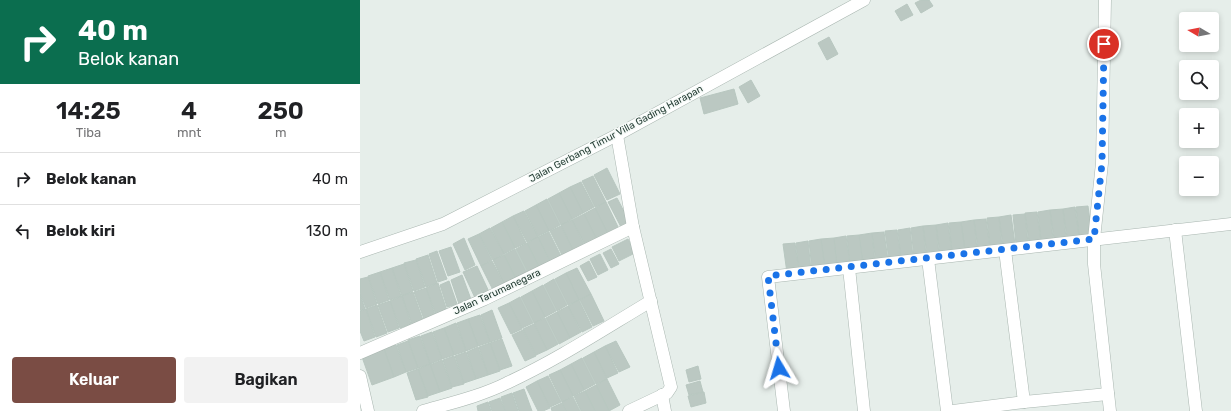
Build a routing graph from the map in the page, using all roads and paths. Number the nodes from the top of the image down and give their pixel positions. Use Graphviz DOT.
graph roads {
  1 [pos="864,0"];
  2 [pos="1105,0"];
  3 [pos="617,135"];
  4 [pos="1231,224"];
  5 [pos="633,227"];
  6 [pos="1175,230"];
  7 [pos="1094,239"];
  8 [pos="1005,250"];
  9 [pos="360,252"];
  10 [pos="928,259"];
  11 [pos="849,268"];
  12 [pos="651,301"];
  13 [pos="360,353"];
  14 [pos="360,376"];
  15 [pos="1108,394"];
  16 [pos="662,395"];
  17 [pos="1024,402"];
  18 [pos="368,411"];
  19 [pos="423,411"];
  20 [pos="628,411"];
  21 [pos="665,411"];
  22 [pos="784,411"];
  23 [pos="864,411"];
  24 [pos="947,411"];
  25 [pos="953,411"];
  26 [pos="1110,411"];
  27 [pos="1196,411"];
  1 -- 3 [label="street, Jalan Gerbang Timur Villa Gading Harapan"];
  2 -- 7 [label="street"];
  3 -- 5 [label="street"];
  3 -- 9 [label="street, Jalan Gerbang Timur Villa Gading Harapan"];
  4 -- 6 [label="street"];
  5 -- 12 [label="street"];
  5 -- 13 [label="street, Jalan Tarumanegara"];
  6 -- 7 [label="street"];
  6 -- 27 [label="street"];
  7 -- 8 [label="street"];
  7 -- 15 [label="street"];
  8 -- 10 [label="street"];
  8 -- 17 [label="street"];
  10 -- 11 [label="street"];
  10 -- 24 [label="street"];
  11 -- 22 [label="street"];
  11 -- 23 [label="street"];
  12 -- 16 [label="street"];
  12 -- 19 [label="street"];
  14 -- 18 [label="street"];
  15 -- 17 [label="street"];
  15 -- 26 [label="street"];
  16 -- 20 [label="street"];
  16 -- 21 [label="street"];
  17 -- 25 [label="street"];
}
